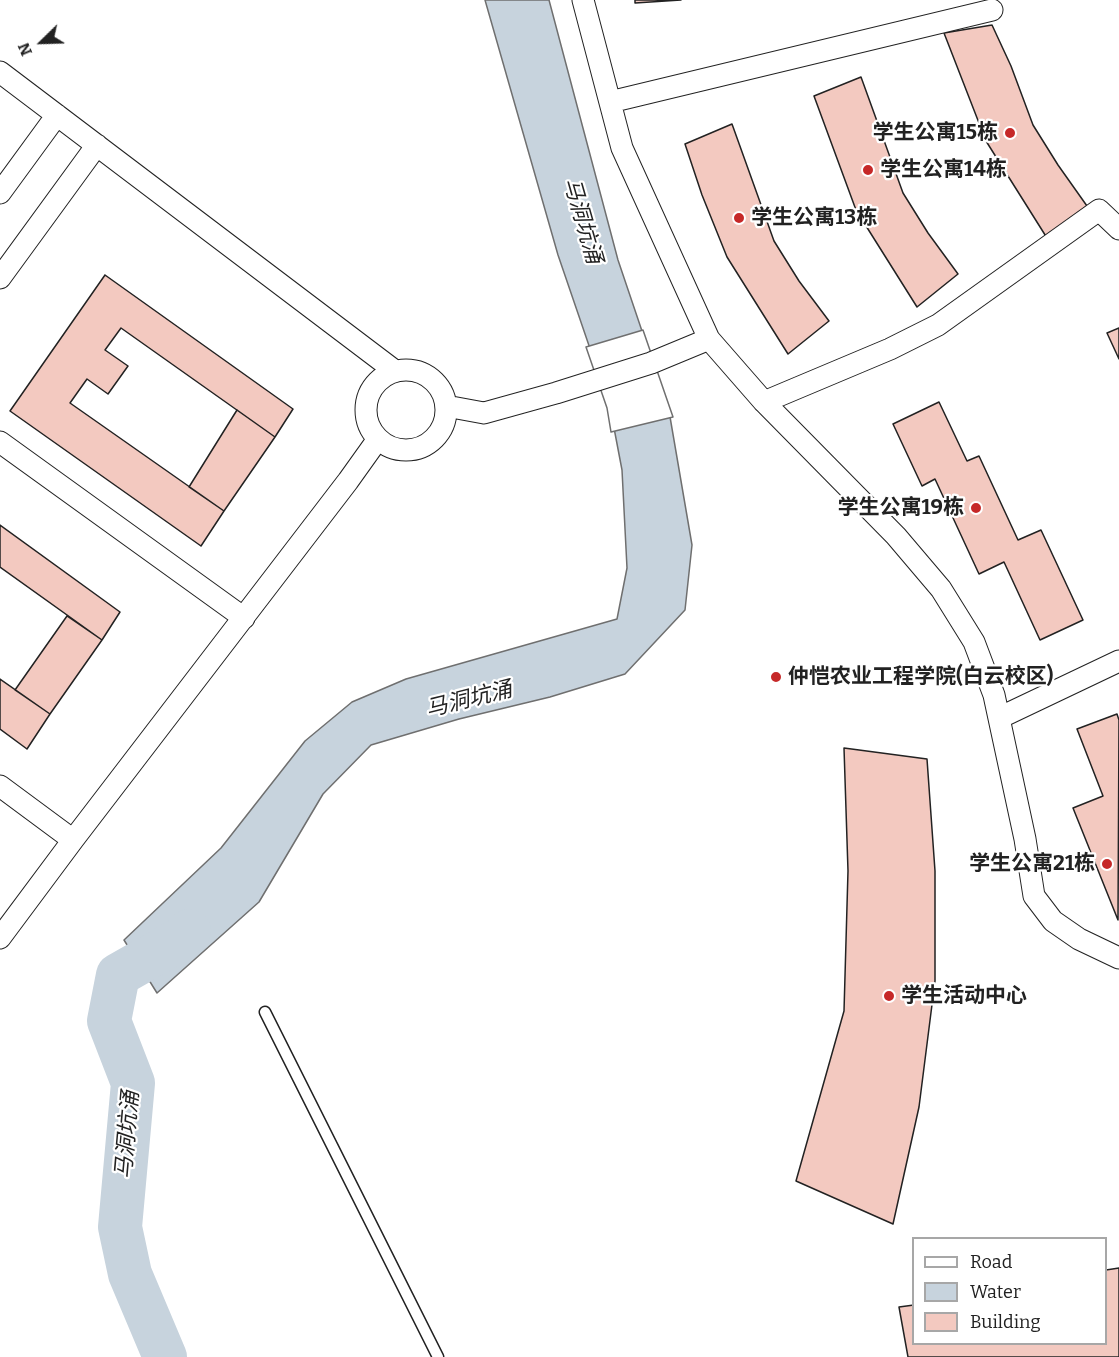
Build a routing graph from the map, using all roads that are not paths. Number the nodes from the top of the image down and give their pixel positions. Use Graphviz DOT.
graph roads {
  1 [pos="583,0"];
  2 [pos="992,10"];
  3 [pos="0,72"];
  4 [pos="610,102"];
  5 [pos="57,115"];
  6 [pos="97,145"];
  7 [pos="0,193"];
  8 [pos="1119,229"];
  9 [pos="0,278"];
  10 [pos="709,339"];
  11 [pos="396,371"];
  12 [pos="764,402"];
  13 [pos="446,406"];
  14 [pos="378,439"];
  15 [pos="0,442"];
  16 [pos="244,618"];
  17 [pos="1119,661"];
  18 [pos="999,718"];
  19 [pos="0,786"];
  20 [pos="73,840"];
  21 [pos="0,938"];
  22 [pos="1119,958"];
  23 [pos="265,1012"];
  24 [pos="438,1357"];
  1 -- 4 [label="street"];
  2 -- 4 [label="street"];
  3 -- 5 [label="street"];
  4 -- 10 [label="street"];
  5 -- 6 [label="street"];
  5 -- 7 [label="street"];
  6 -- 9 [label="street"];
  6 -- 11 [label="street"];
  8 -- 12 [label="street"];
  10 -- 12 [label="street"];
  10 -- 13 [label="street"];
  11 -- 13 [label="street"];
  11 -- 14 [label="street"];
  12 -- 18 [label="street"];
  13 -- 14 [label="street"];
  14 -- 16 [label="street"];
  15 -- 16 [label="street"];
  16 -- 20 [label="street"];
  17 -- 18 [label="street"];
  18 -- 22 [label="street"];
  19 -- 20 [label="street"];
  20 -- 21 [label="street"];
  23 -- 24 [label="lane"];
}
